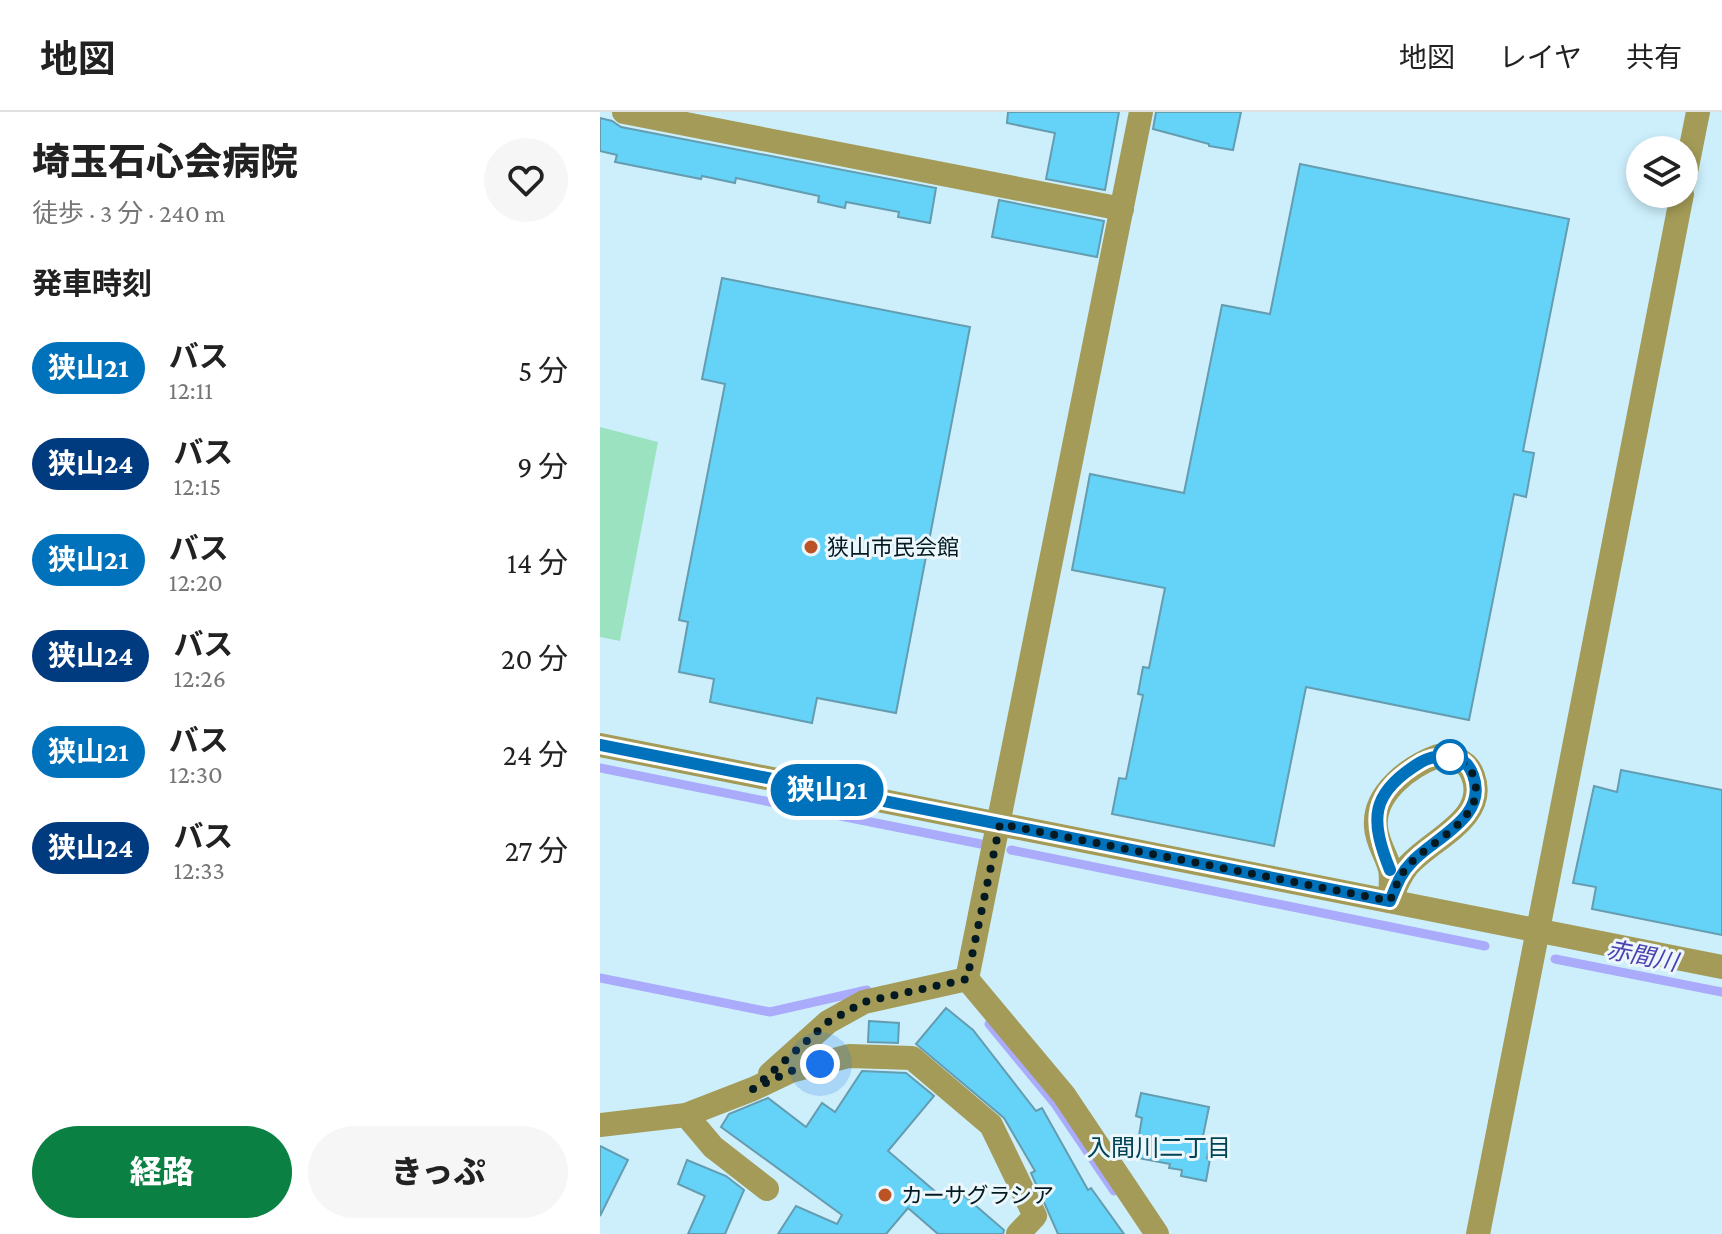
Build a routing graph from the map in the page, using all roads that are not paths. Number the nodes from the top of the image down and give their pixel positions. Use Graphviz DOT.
graph roads {
  1 [pos="624,112"];
  2 [pos="1141,112"];
  3 [pos="1698,112"];
  4 [pos="1693,136"];
  5 [pos="1679,208"];
  6 [pos="1122,209"];
  7 [pos="600,745"];
  8 [pos="1000,824"];
  9 [pos="1390,901"];
  10 [pos="1539,930"];
  11 [pos="1722,967"];
  12 [pos="967,979"];
  13 [pos="753,1089"];
  14 [pos="686,1115"];
  15 [pos="600,1125"];
  16 [pos="767,1189"];
  17 [pos="1018,1234"];
  18 [pos="1157,1234"];
  19 [pos="1478,1234"];
  1 -- 6 [label="street"];
  2 -- 6 [label="street"];
  3 -- 4 [label="street"];
  5 -- 10 [label="street"];
  6 -- 8 [label="street"];
  7 -- 8 [label="street"];
  8 -- 9 [label="street"];
  8 -- 12 [label="street"];
  9 -- 9 [label="street"];
  9 -- 10 [label="street"];
  10 -- 11 [label="street"];
  10 -- 19 [label="street"];
  12 -- 13 [label="street"];
  12 -- 18 [label="street"];
  13 -- 14 [label="street"];
  13 -- 17 [label="street"];
  14 -- 15 [label="street"];
  14 -- 16 [label="street"];
}
